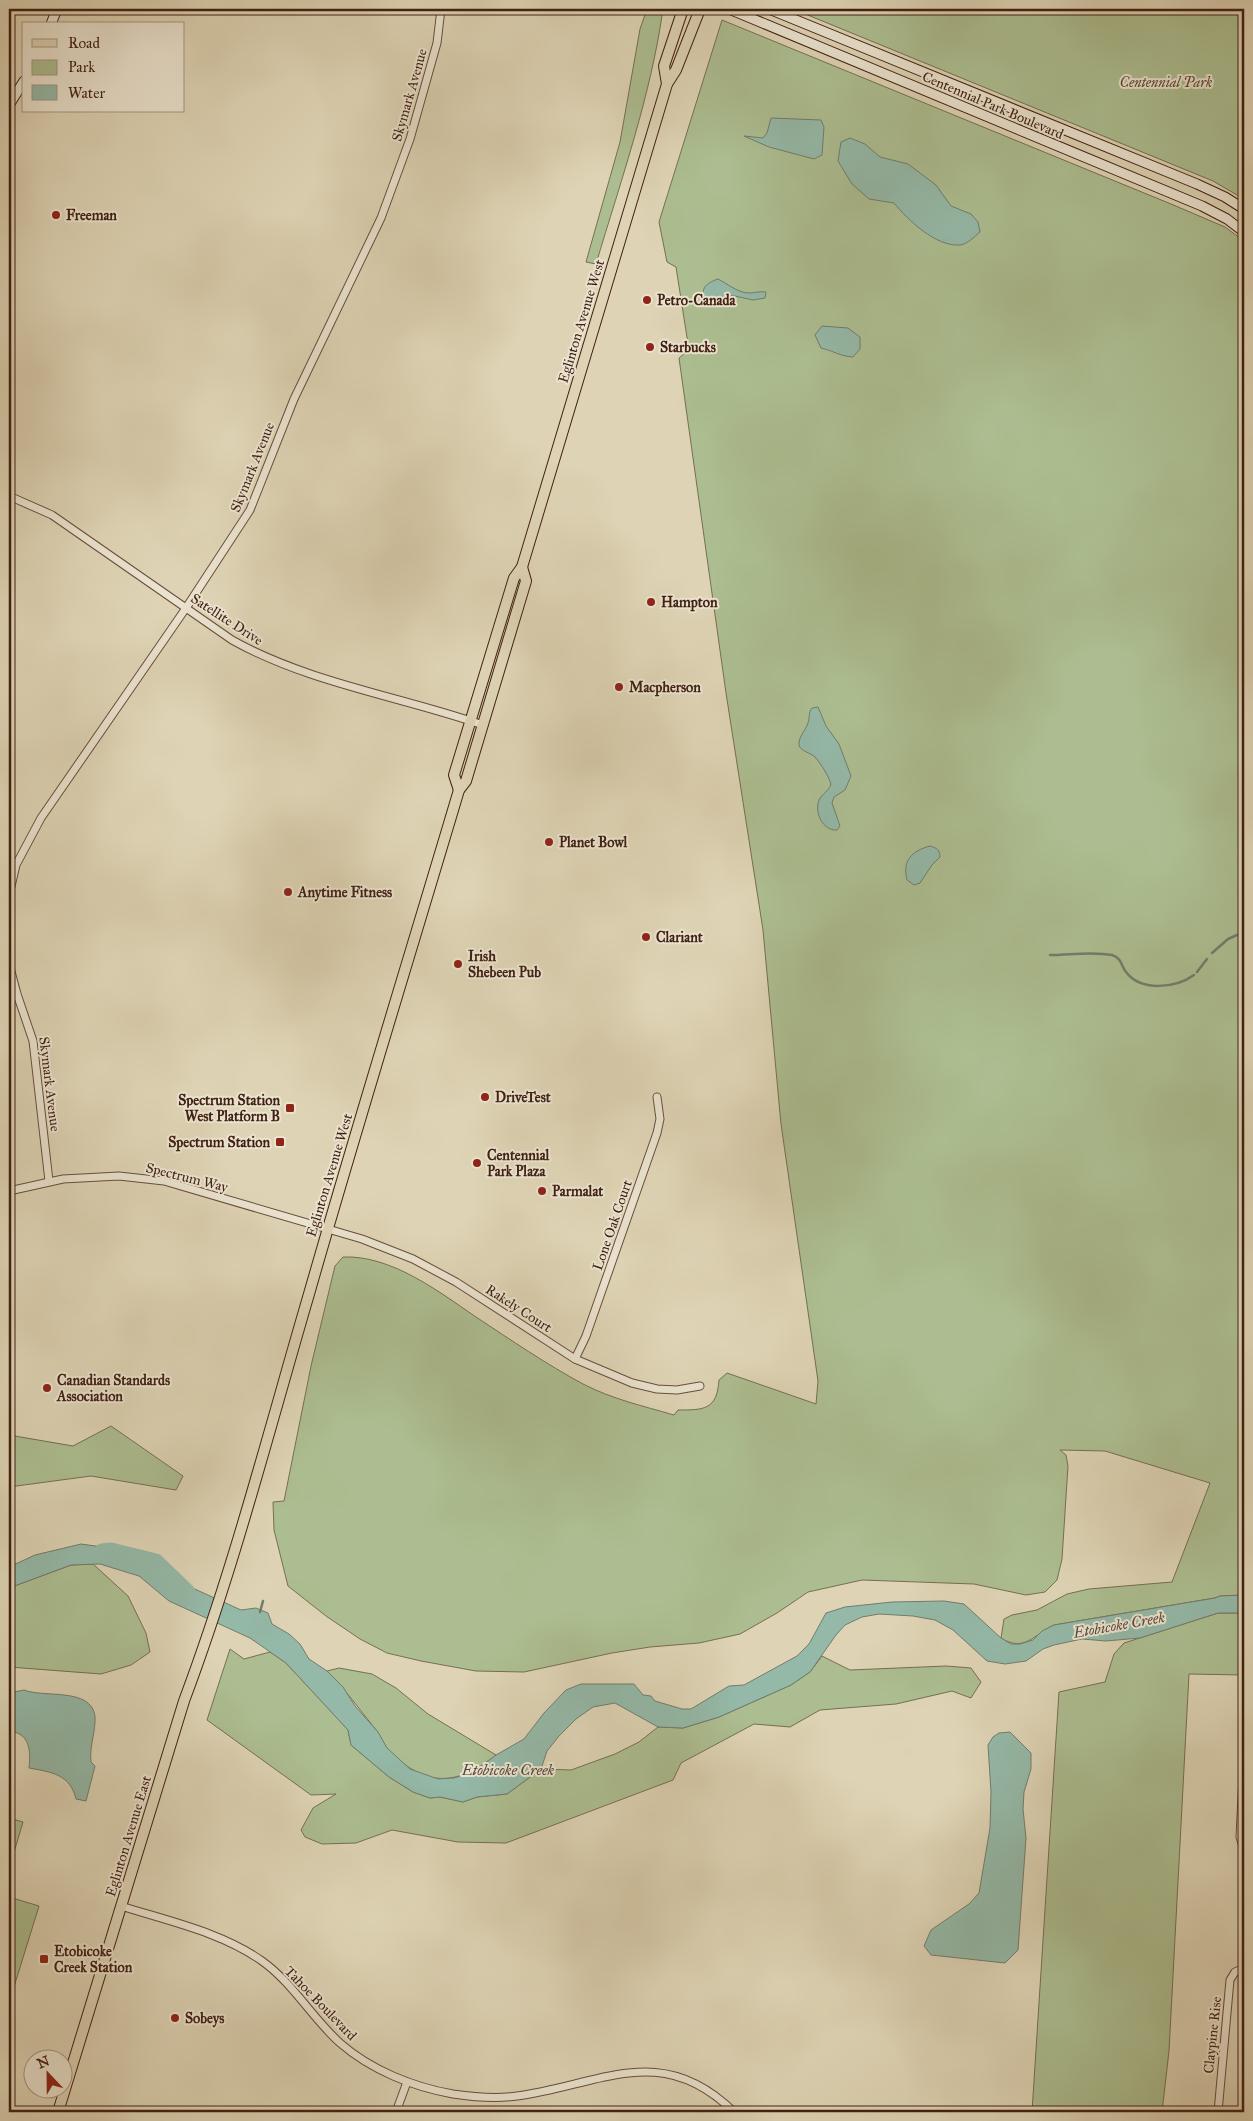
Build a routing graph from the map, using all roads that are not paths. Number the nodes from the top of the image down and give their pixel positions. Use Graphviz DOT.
graph roads {
  1 [pos="57,9"];
  2 [pos="441,9"];
  3 [pos="683,9"];
  4 [pos="700,9"];
  5 [pos="729,9"];
  6 [pos="769,9"];
  7 [pos="52,22"];
  8 [pos="22,84"];
  9 [pos="667,84"];
  10 [pos="9,105"];
  11 [pos="1080,136"];
  12 [pos="1074,153"];
  13 [pos="1244,209"];
  14 [pos="1244,232"];
  15 [pos="9,496"];
  16 [pos="522,566"];
  17 [pos="186,608"];
  18 [pos="471,721"];
  19 [pos="482,724"];
  20 [pos="459,790"];
  21 [pos="9,895"];
  22 [pos="9,964"];
  23 [pos="657,1097"];
  24 [pos="49,1181"];
  25 [pos="9,1191"];
  26 [pos="327,1230"];
  27 [pos="575,1359"];
  28 [pos="700,1386"];
  29 [pos="230,1569"];
  30 [pos="1244,1756"];
  31 [pos="1244,1850"];
  32 [pos="121,1906"];
  33 [pos="1244,1968"];
  34 [pos="407,2082"];
  35 [pos="58,2112"];
  36 [pos="396,2112"];
  37 [pos="734,2112"];
  38 [pos="1218,2112"];
  1 -- 7 [label="street"];
  2 -- 17 [label="street, Skymark Avenue"];
  3 -- 9 [label="main road, Eglinton Avenue West"];
  4 -- 9 [label="main road, Eglinton Avenue West"];
  5 -- 12 [label="street, Centennial Park Boulevard"];
  6 -- 11 [label="street, Centennial Park Boulevard"];
  8 -- 10 [label="street"];
  9 -- 16 [label="main road, Eglinton Avenue West"];
  11 -- 12 [label="street"];
  11 -- 13 [label="street, Centennial Park Boulevard"];
  12 -- 14 [label="street, Centennial Park Boulevard"];
  15 -- 17 [label="street, Satellite Drive"];
  16 -- 18 [label="main road, Eglinton Avenue West"];
  16 -- 19 [label="main road, Eglinton Avenue West"];
  17 -- 18 [label="street, Satellite Drive"];
  17 -- 21 [label="street, Skymark Avenue"];
  18 -- 19 [label="street, Satellite Drive"];
  18 -- 20 [label="main road, Eglinton Avenue West"];
  19 -- 20 [label="main road, Eglinton Avenue West"];
  20 -- 26 [label="main road, Eglinton Avenue West"];
  22 -- 24 [label="street, Skymark Avenue"];
  23 -- 27 [label="street, Lone Oak Court"];
  24 -- 25 [label="street, Spectrum Way"];
  24 -- 26 [label="street, Spectrum Way"];
  26 -- 27 [label="street, Rakely Court"];
  26 -- 29 [label="main road, Eglinton Avenue West"];
  27 -- 28 [label="street, Rakely Court"];
  29 -- 32 [label="main road, Eglinton Avenue East"];
  30 -- 31 [label="street"];
  32 -- 34 [label="street, Tahoe Boulevard"];
  32 -- 35 [label="main road, Eglinton Avenue East"];
  33 -- 38 [label="street, Claypine Rise"];
  34 -- 36 [label="street"];
  34 -- 37 [label="street, Tahoe Boulevard"];
}
